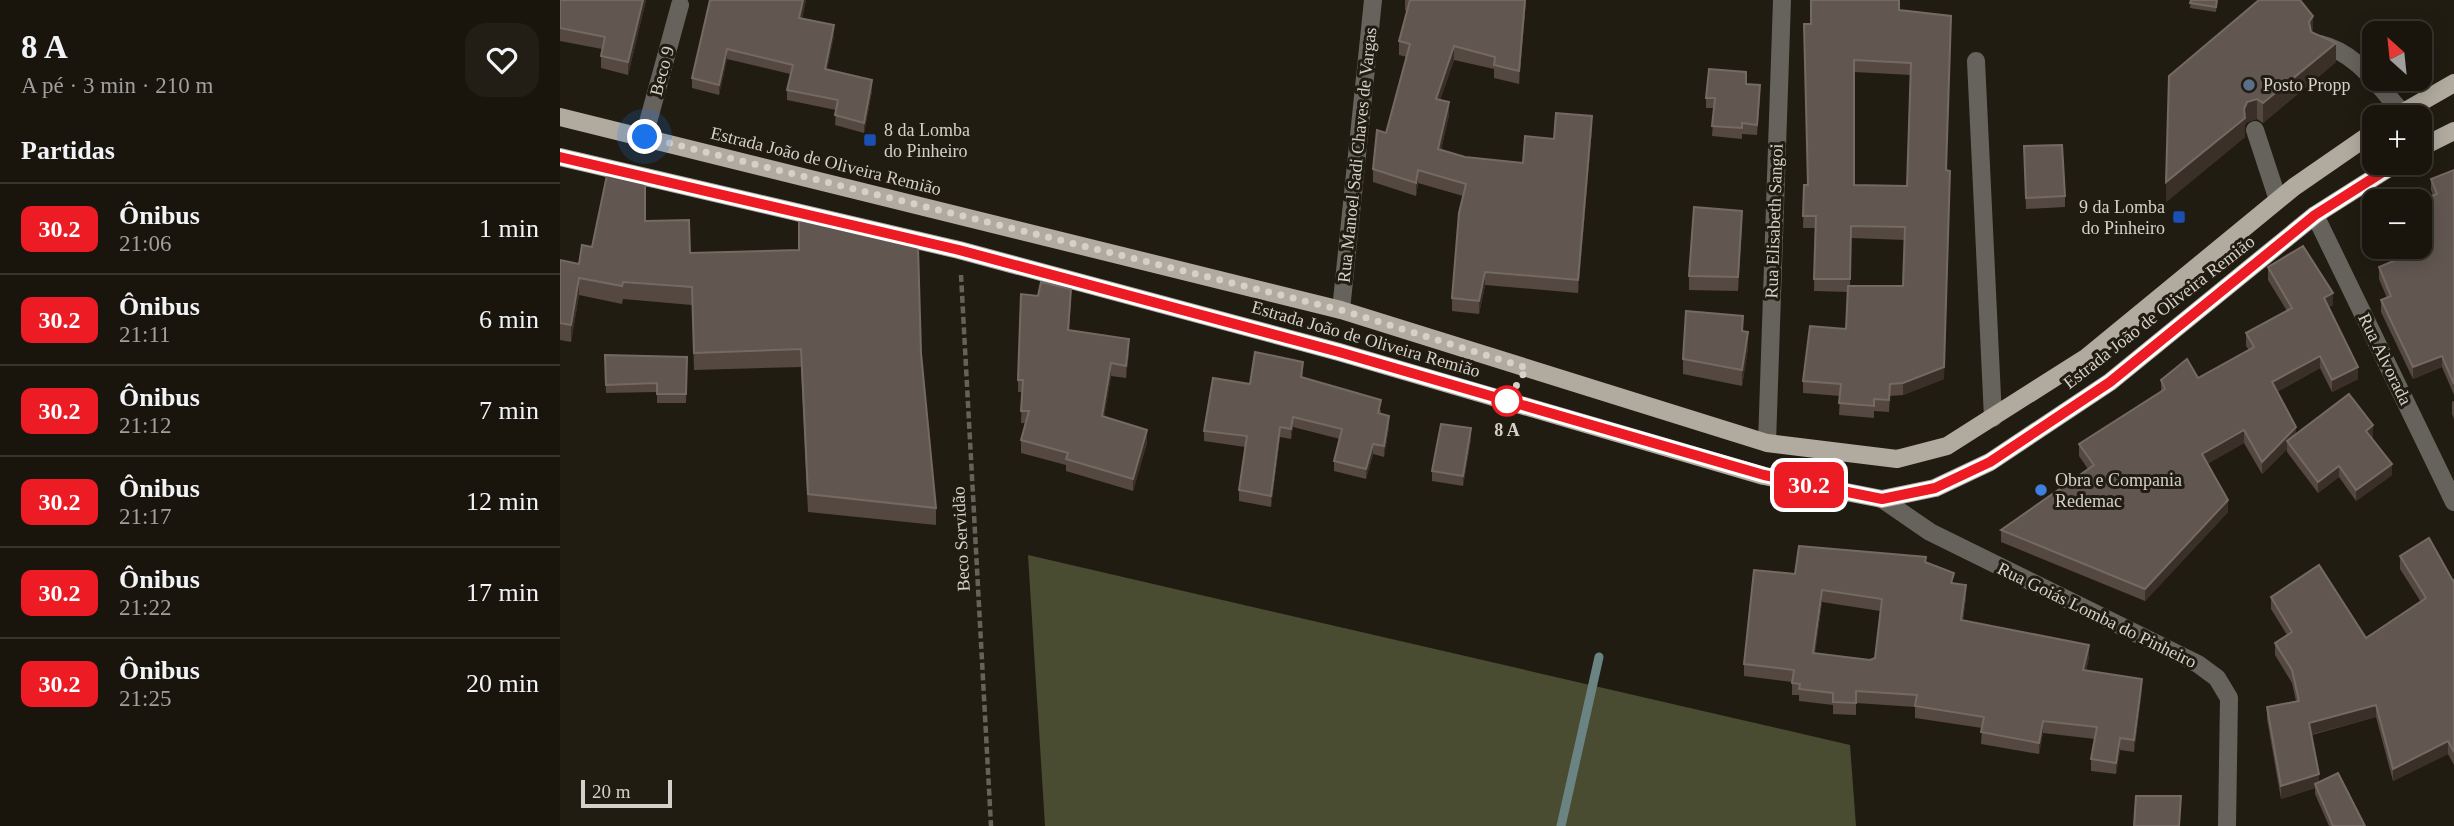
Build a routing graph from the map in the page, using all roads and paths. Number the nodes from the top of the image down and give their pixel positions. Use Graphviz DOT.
graph roads {
  1 [pos="1373,0"];
  2 [pos="1782,0"];
  3 [pos="680,5"];
  4 [pos="2320,44"];
  5 [pos="1976,61"];
  6 [pos="2454,83"];
  7 [pos="2391,105"];
  8 [pos="2416,105"];
  9 [pos="560,117"];
  10 [pos="2255,130"];
  11 [pos="2454,131"];
  12 [pos="645,137"];
  13 [pos="2362,140"];
  14 [pos="2432,142"];
  15 [pos="560,157"];
  16 [pos="2378,175"];
  17 [pos="2278,200"];
  18 [pos="2315,215"];
  19 [pos="959,250"];
  20 [pos="1341,310"];
  21 [pos="1993,418"];
  22 [pos="1767,443"];
  23 [pos="1882,499"];
  24 [pos="2454,502"];
  25 [pos="991,826"];
  26 [pos="2227,826"];
  1 -- 20 [label="street, Rua Manoel Sadi Chaves de Vargas"];
  2 -- 22 [label="street, Rua Elisabeth Sangoi"];
  3 -- 12 [label="street, Beco 9"];
  4 -- 7 [label="street"];
  5 -- 21 [label="street"];
  6 -- 8 [label="main road"];
  9 -- 12 [label="main road, Estrada João de Oliveira Remião"];
  10 -- 17 [label="street"];
  11 -- 14 [label="main road"];
  12 -- 20 [label="main road, Estrada João de Oliveira Remião"];
  13 -- 17 [label="main road, Estrada João de Oliveira Remião"];
  15 -- 19 [label="main road, Estrada João de Oliveira Remião"];
  16 -- 18 [label="main road, Estrada João de Oliveira Remião"];
  17 -- 21 [label="main road, Estrada João de Oliveira Remião"];
  18 -- 23 [label="main road, Estrada João de Oliveira Remião"];
  18 -- 24 [label="street, Rua Alvorada"];
  19 -- 23 [label="main road, Estrada João de Oliveira Remião"];
  19 -- 25 [label="path, Beco Servidão"];
  20 -- 22 [label="main road, Estrada João de Oliveira Remião"];
  21 -- 22 [label="main road, Estrada João de Oliveira Remião"];
  23 -- 26 [label="street, Rua Goiás Lomba do Pinheiro"];
}
